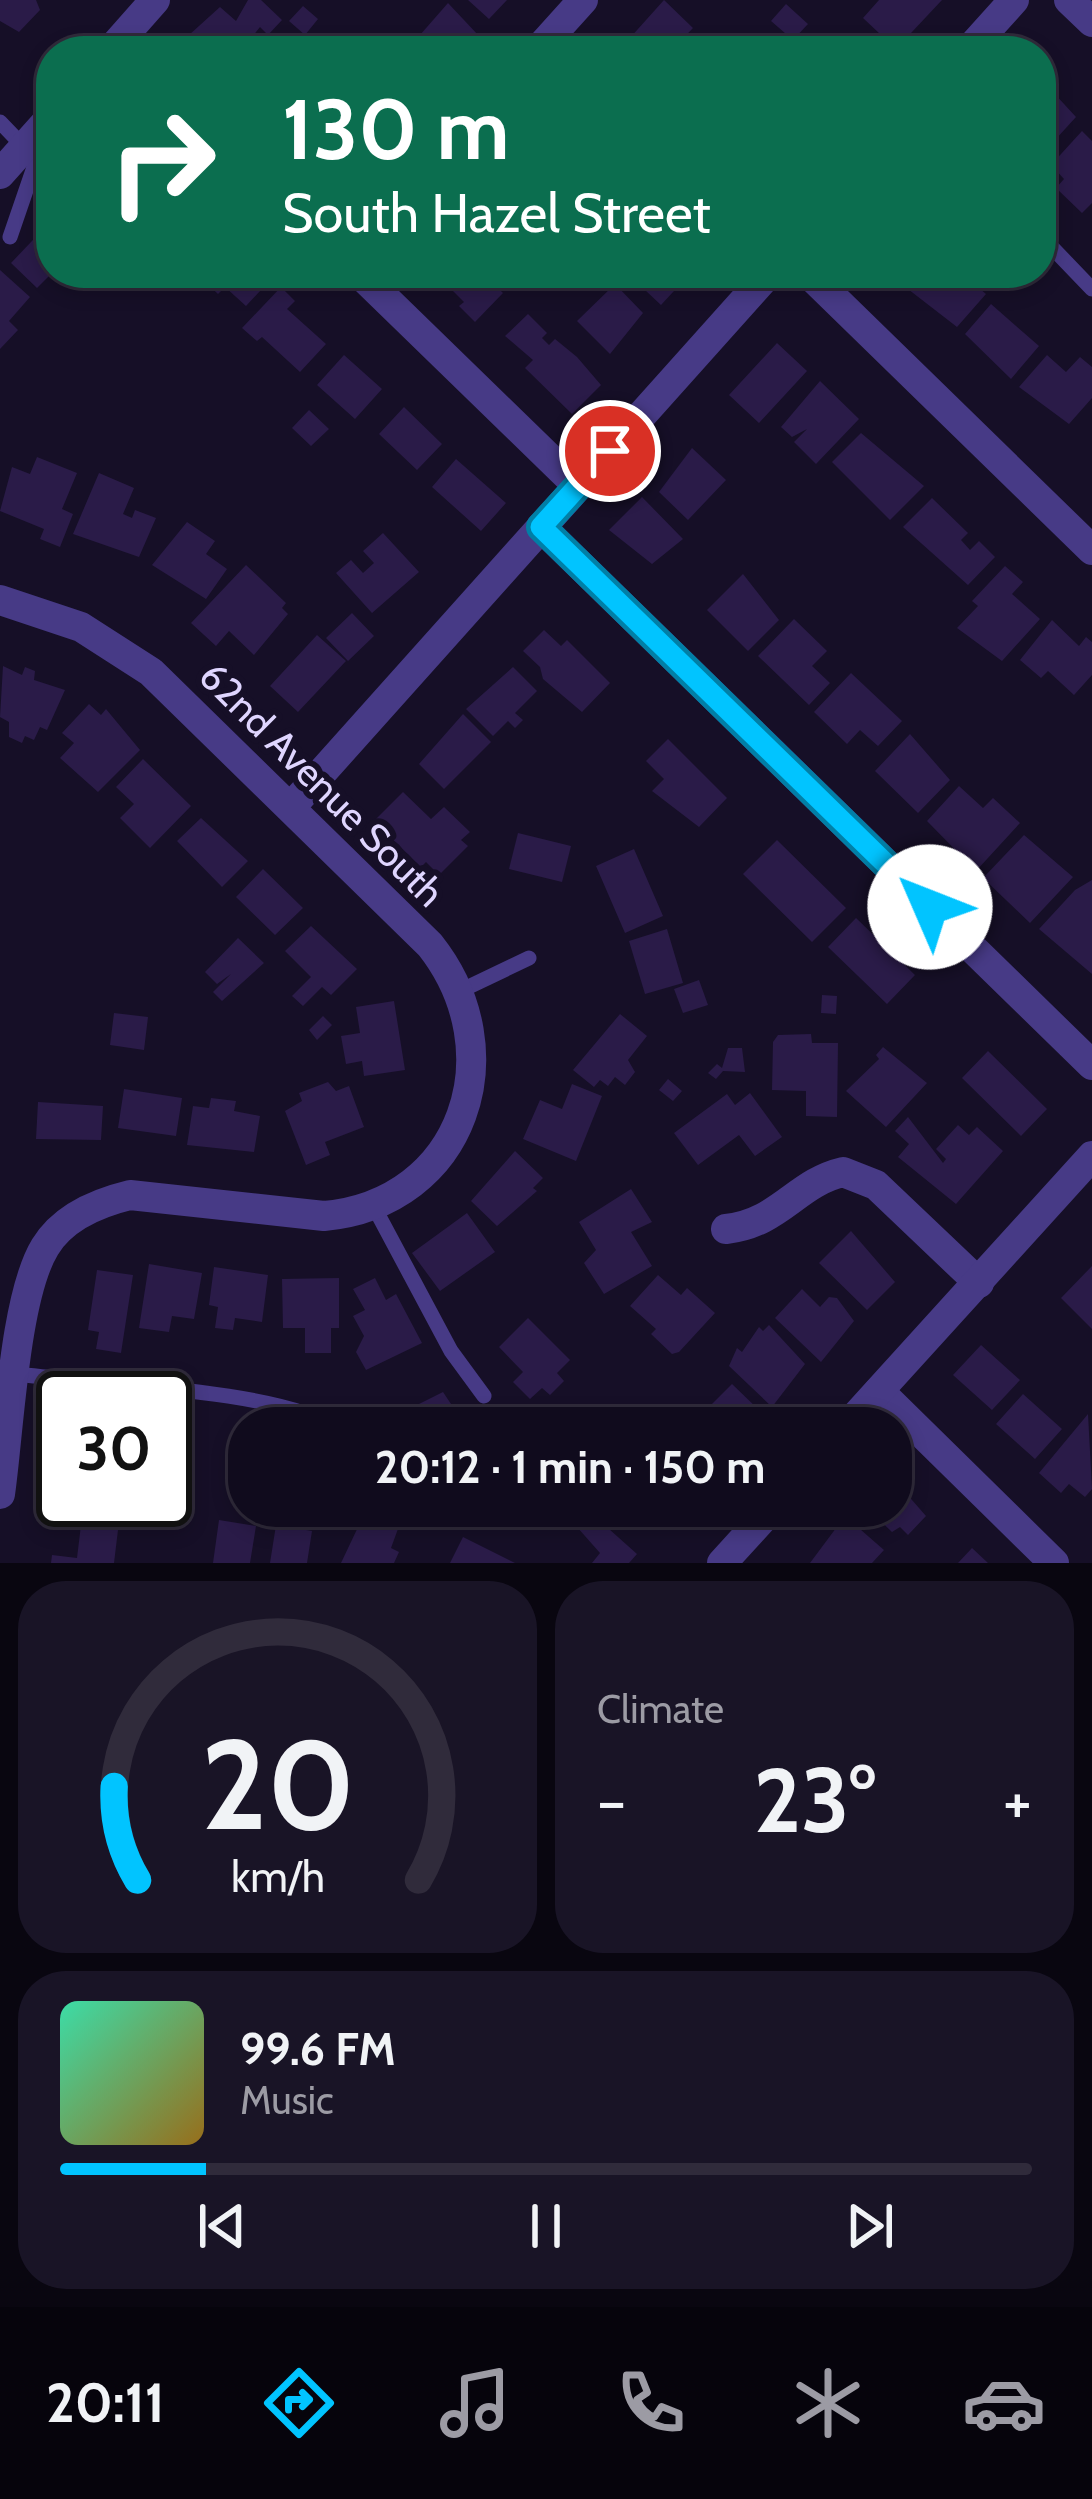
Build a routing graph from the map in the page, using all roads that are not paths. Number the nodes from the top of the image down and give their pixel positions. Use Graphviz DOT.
graph roads {
  1 [pos="155,0"];
  2 [pos="583,0"];
  3 [pos="1014,0"];
  4 [pos="1069,0"];
  5 [pos="1092,22"];
  6 [pos="128,36"];
  7 [pos="551,36"];
  8 [pos="982,36"];
  9 [pos="0,122"];
  10 [pos="36,134"];
  11 [pos="24,147"];
  12 [pos="36,161"];
  13 [pos="0,174"];
  14 [pos="10,238"];
  15 [pos="1056,252"];
  16 [pos="374,288"];
  17 [pos="756,288"];
  18 [pos="823,288"];
  19 [pos="1092,289"];
  20 [pos="578,486"];
  21 [pos="541,527"];
  22 [pos="1092,550"];
  23 [pos="0,600"];
  24 [pos="291,807"];
  25 [pos="529,958"];
  26 [pos="460,991"];
  27 [pos="1092,1065"];
  28 [pos="1092,1156"];
  29 [pos="373,1205"];
  30 [pos="725,1229"];
  31 [pos="979,1282"];
  32 [pos="14,1292"];
  33 [pos="17,1375"];
  34 [pos="879,1391"];
  35 [pos="484,1396"];
  36 [pos="263,1403"];
  37 [pos="263,1407"];
  38 [pos="282,1407"];
  39 [pos="864,1407"];
  40 [pos="0,1494"];
  41 [pos="755,1527"];
  42 [pos="722,1563"];
  43 [pos="1054,1563"];
  1 -- 6 [label="street"];
  2 -- 7 [label="street"];
  3 -- 8 [label="street"];
  4 -- 5 [label="street"];
  9 -- 11 [label="lane"];
  10 -- 11 [label="street"];
  11 -- 13 [label="street"];
  12 -- 14 [label="lane"];
  15 -- 19 [label="lane"];
  16 -- 20 [label="street"];
  17 -- 20 [label="street"];
  18 -- 22 [label="street"];
  20 -- 21 [label="street"];
  21 -- 24 [label="street"];
  21 -- 27 [label="street"];
  23 -- 24 [label="street, 62nd Avenue South"];
  24 -- 26 [label="street, 62nd Avenue South"];
  25 -- 26 [label="lane"];
  26 -- 29 [label="street, 62nd Avenue South"];
  28 -- 31 [label="street"];
  29 -- 32 [label="street"];
  29 -- 35 [label="lane"];
  30 -- 31 [label="street"];
  31 -- 34 [label="street"];
  32 -- 33 [label="street"];
  33 -- 36 [label="lane"];
  33 -- 40 [label="street"];
  34 -- 39 [label="street"];
  34 -- 43 [label="street"];
  36 -- 37 [label="lane"];
  36 -- 38 [label="lane"];
  41 -- 42 [label="street"];
}
